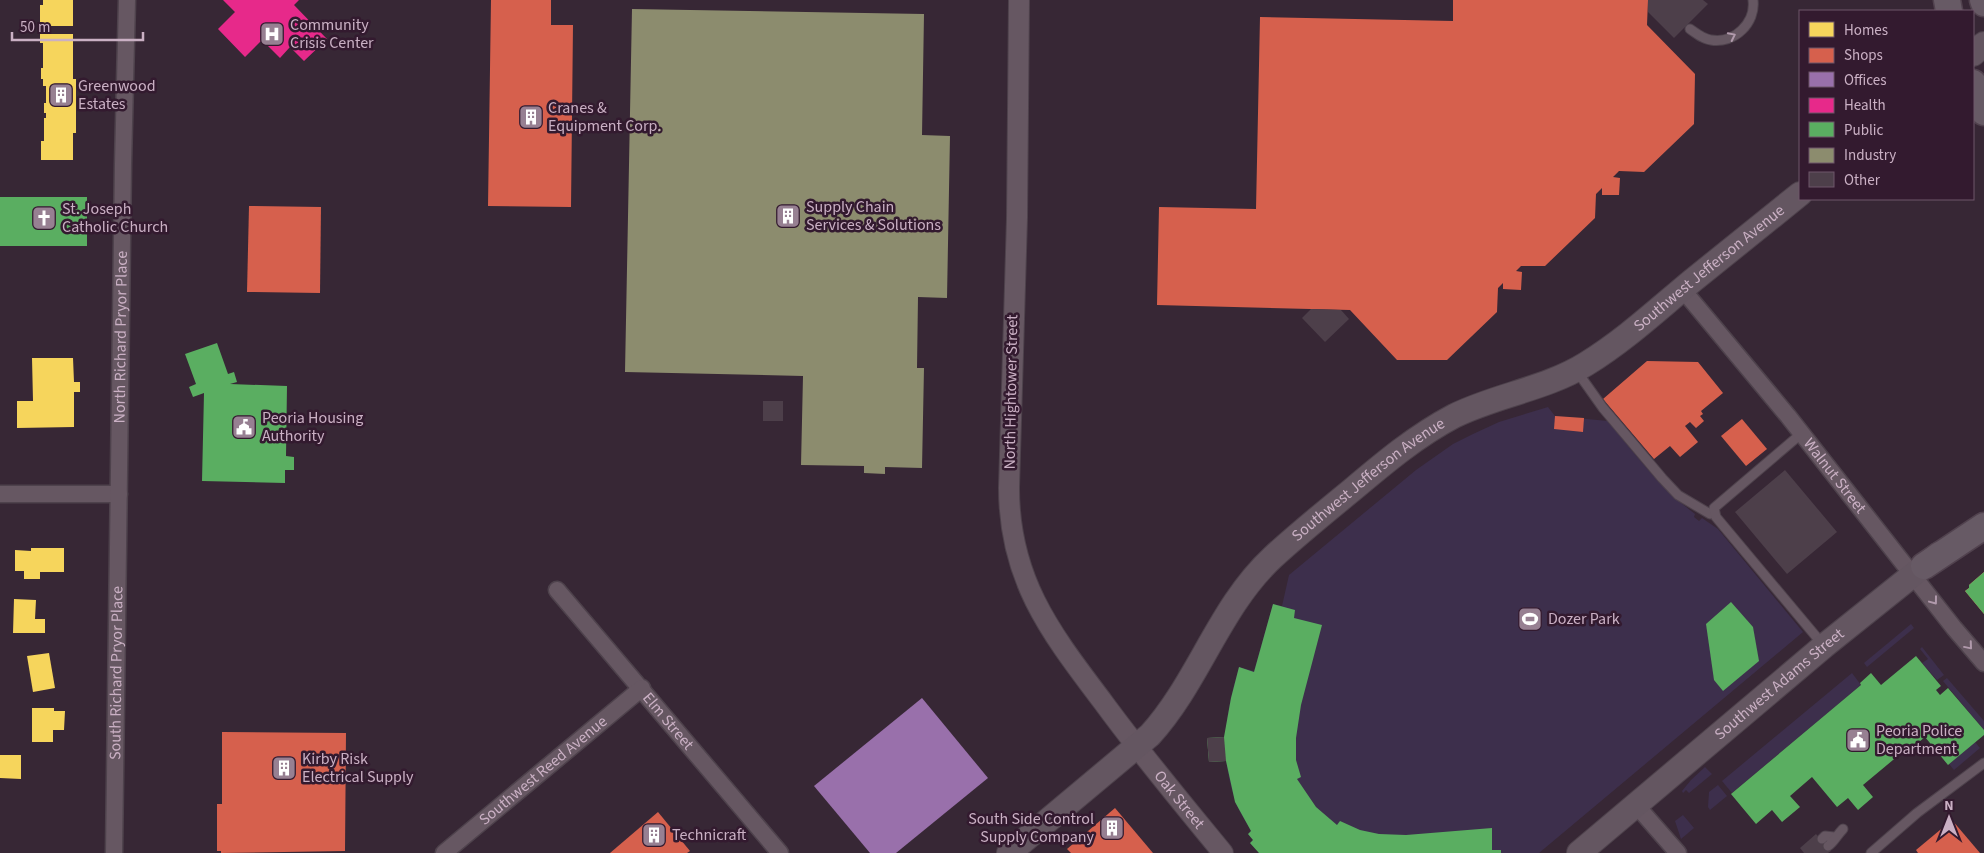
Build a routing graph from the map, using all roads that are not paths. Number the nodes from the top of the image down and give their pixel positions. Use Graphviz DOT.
graph roads {
  1 [pos="127,0"];
  2 [pos="1019,0"];
  3 [pos="1753,0"];
  4 [pos="1690,29"];
  5 [pos="1984,44"];
  6 [pos="1974,53"];
  7 [pos="1974,86"];
  8 [pos="1984,112"];
  9 [pos="1799,195"];
  10 [pos="1683,290"];
  11 [pos="1576,370"];
  12 [pos="1802,433"];
  13 [pos="0,494"];
  14 [pos="119,494"];
  15 [pos="1714,512"];
  16 [pos="1984,519"];
  17 [pos="1984,526"];
  18 [pos="1919,570"];
  19 [pos="557,590"];
  20 [pos="1824,646"];
  21 [pos="1984,663"];
  22 [pos="642,688"];
  23 [pos="1136,747"];
  24 [pos="1984,763"];
  25 [pos="1636,805"];
  26 [pos="1844,829"];
  27 [pos="1834,837"];
  28 [pos="1822,839"];
  29 [pos="1828,846"];
  30 [pos="114,853"];
  31 [pos="444,853"];
  32 [pos="780,853"];
  33 [pos="1009,853"];
  34 [pos="1224,853"];
  35 [pos="1578,853"];
  36 [pos="1678,853"];
  37 [pos="1871,853"];
  1 -- 14 [label="street, North Richard Pryor Place"];
  2 -- 23 [label="street, North Hightower Street"];
  4 -- 3 [label="lane, one-way"];
  5 -- 6 [label="main road"];
  7 -- 8 [label="main road"];
  9 -- 10 [label="main road, Southwest Jefferson Avenue"];
  10 -- 11 [label="main road, Southwest Jefferson Avenue"];
  10 -- 12 [label="street, Walnut Street"];
  11 -- 15 [label="lane"];
  11 -- 23 [label="main road, Southwest Jefferson Avenue"];
  12 -- 15 [label="lane"];
  12 -- 18 [label="street, Walnut Street"];
  13 -- 14 [label="street"];
  14 -- 30 [label="street, South Richard Pryor Place"];
  15 -- 20 [label="lane"];
  16 -- 18 [label="main road, Southwest Adams Street"];
  17 -- 18 [label="main road"];
  18 -- 20 [label="main road, Southwest Adams Street"];
  18 -- 21 [label="street, Walnut Street, one-way"];
  19 -- 22 [label="street, Elm Street"];
  20 -- 25 [label="main road, Southwest Adams Street"];
  22 -- 31 [label="street, Southwest Reed Avenue"];
  22 -- 32 [label="street, Elm Street"];
  23 -- 33 [label="main road, Southwest Jefferson Avenue"];
  23 -- 34 [label="street, Oak Street"];
  24 -- 37 [label="lane"];
  25 -- 35 [label="main road, Southwest Adams Street"];
  25 -- 36 [label="street"];
  26 -- 27 [label="lane"];
  27 -- 28 [label="lane"];
  27 -- 29 [label="lane"];
}
